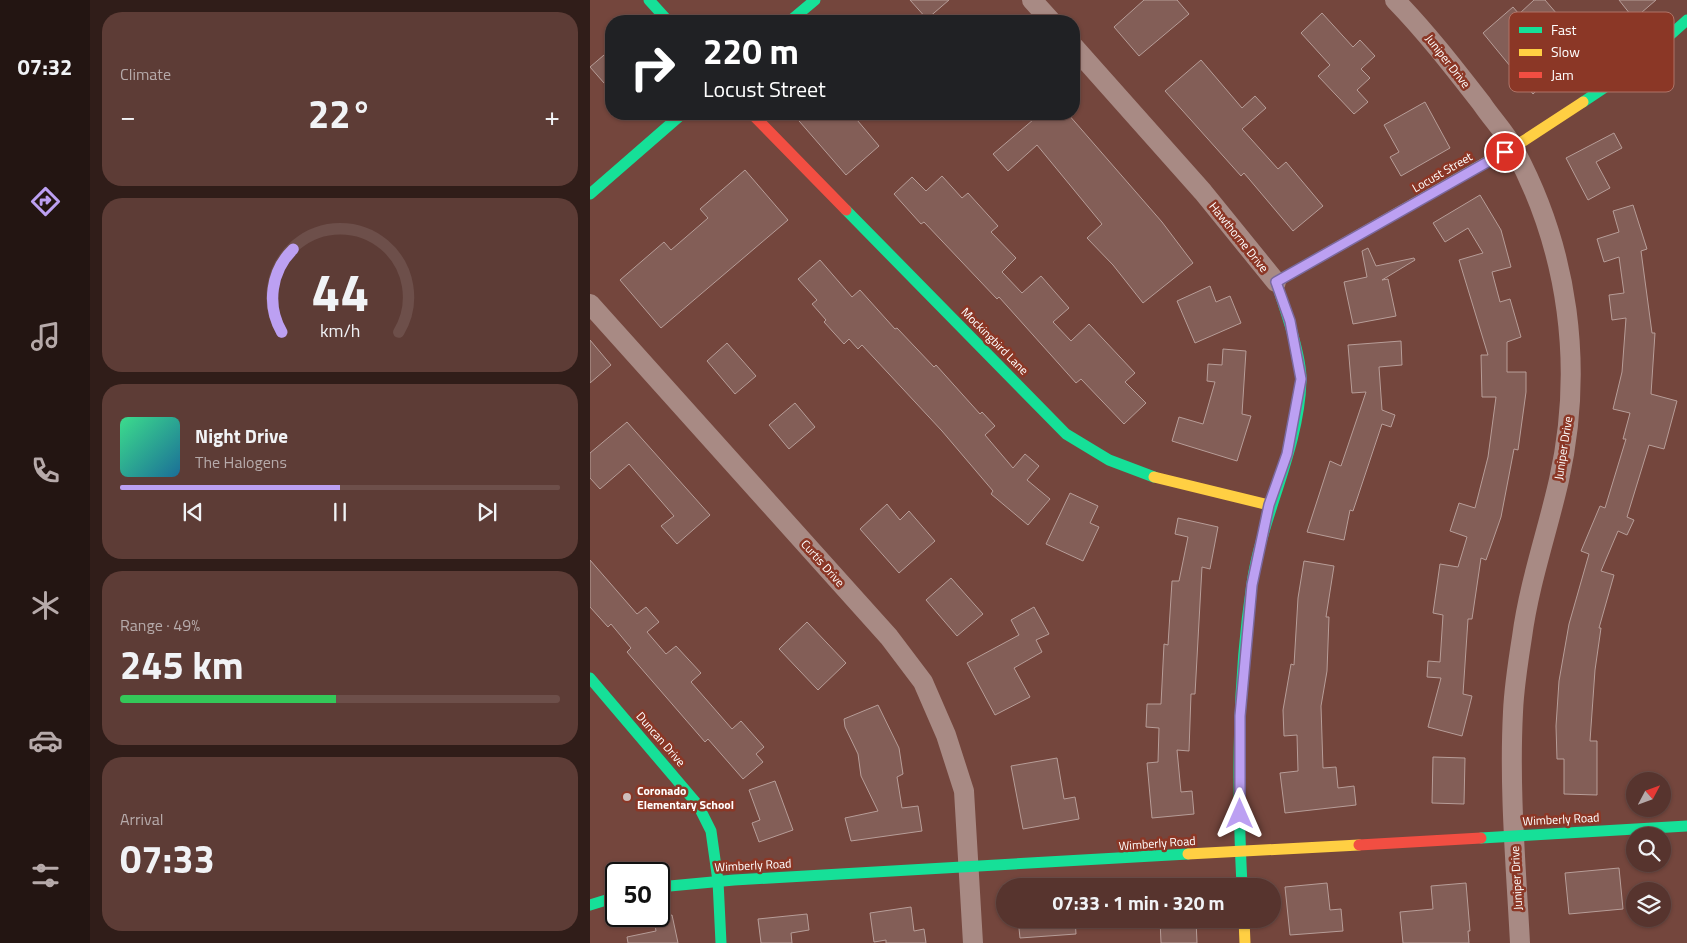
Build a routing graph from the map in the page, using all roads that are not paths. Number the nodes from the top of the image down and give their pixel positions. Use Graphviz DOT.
graph roads {
  1 [pos="649,0"];
  2 [pos="814,0"];
  3 [pos="1032,0"];
  4 [pos="1395,0"];
  5 [pos="663,15"];
  6 [pos="797,15"];
  7 [pos="1046,15"];
  8 [pos="1687,20"];
  9 [pos="1674,32"];
  10 [pos="1080,54"];
  11 [pos="1598,92"];
  12 [pos="675,120"];
  13 [pos="758,120"];
  14 [pos="1514,147"];
  15 [pos="590,194"];
  16 [pos="1276,282"];
  17 [pos="590,304"];
  18 [pos="1269,505"];
  19 [pos="590,678"];
  20 [pos="1687,826"];
  21 [pos="1514,836"];
  22 [pos="1240,851"];
  23 [pos="970,868"];
  24 [pos="1242,878"];
  25 [pos="718,881"];
  26 [pos="670,886"];
  27 [pos="605,900"];
  28 [pos="590,905"];
  29 [pos="1244,928"];
  30 [pos="721,943"];
  31 [pos="973,943"];
  32 [pos="1245,943"];
  33 [pos="1520,943"];
  1 -- 5 [label="main road"];
  2 -- 6 [label="main road"];
  3 -- 7 [label="street"];
  4 -- 14 [label="street, Juniper Drive"];
  8 -- 9 [label="main road, Locust Street"];
  10 -- 16 [label="street, Hawthorne Drive"];
  11 -- 14 [label="main road, Locust Street"];
  12 -- 15 [label="main road"];
  13 -- 18 [label="main road, Mockingbird Lane"];
  14 -- 16 [label="main road, Locust Street"];
  14 -- 21 [label="street, Juniper Drive"];
  16 -- 18 [label="main road, Hawthorne Drive"];
  17 -- 23 [label="street, Curtis Drive"];
  18 -- 22 [label="main road, Hawthorne Drive"];
  19 -- 25 [label="main road, Duncan Drive"];
  20 -- 21 [label="main road, Wimberly Road"];
  21 -- 22 [label="main road, Wimberly Road"];
  21 -- 33 [label="street, Juniper Drive"];
  22 -- 23 [label="main road, Wimberly Road"];
  22 -- 24 [label="main road, Hawthorne Drive"];
  23 -- 25 [label="main road, Wimberly Road"];
  23 -- 31 [label="street, Curtis Drive"];
  25 -- 26 [label="main road, Wimberly Road"];
  25 -- 30 [label="main road, Duncan Drive"];
  27 -- 28 [label="main road"];
  29 -- 32 [label="main road"];
}
